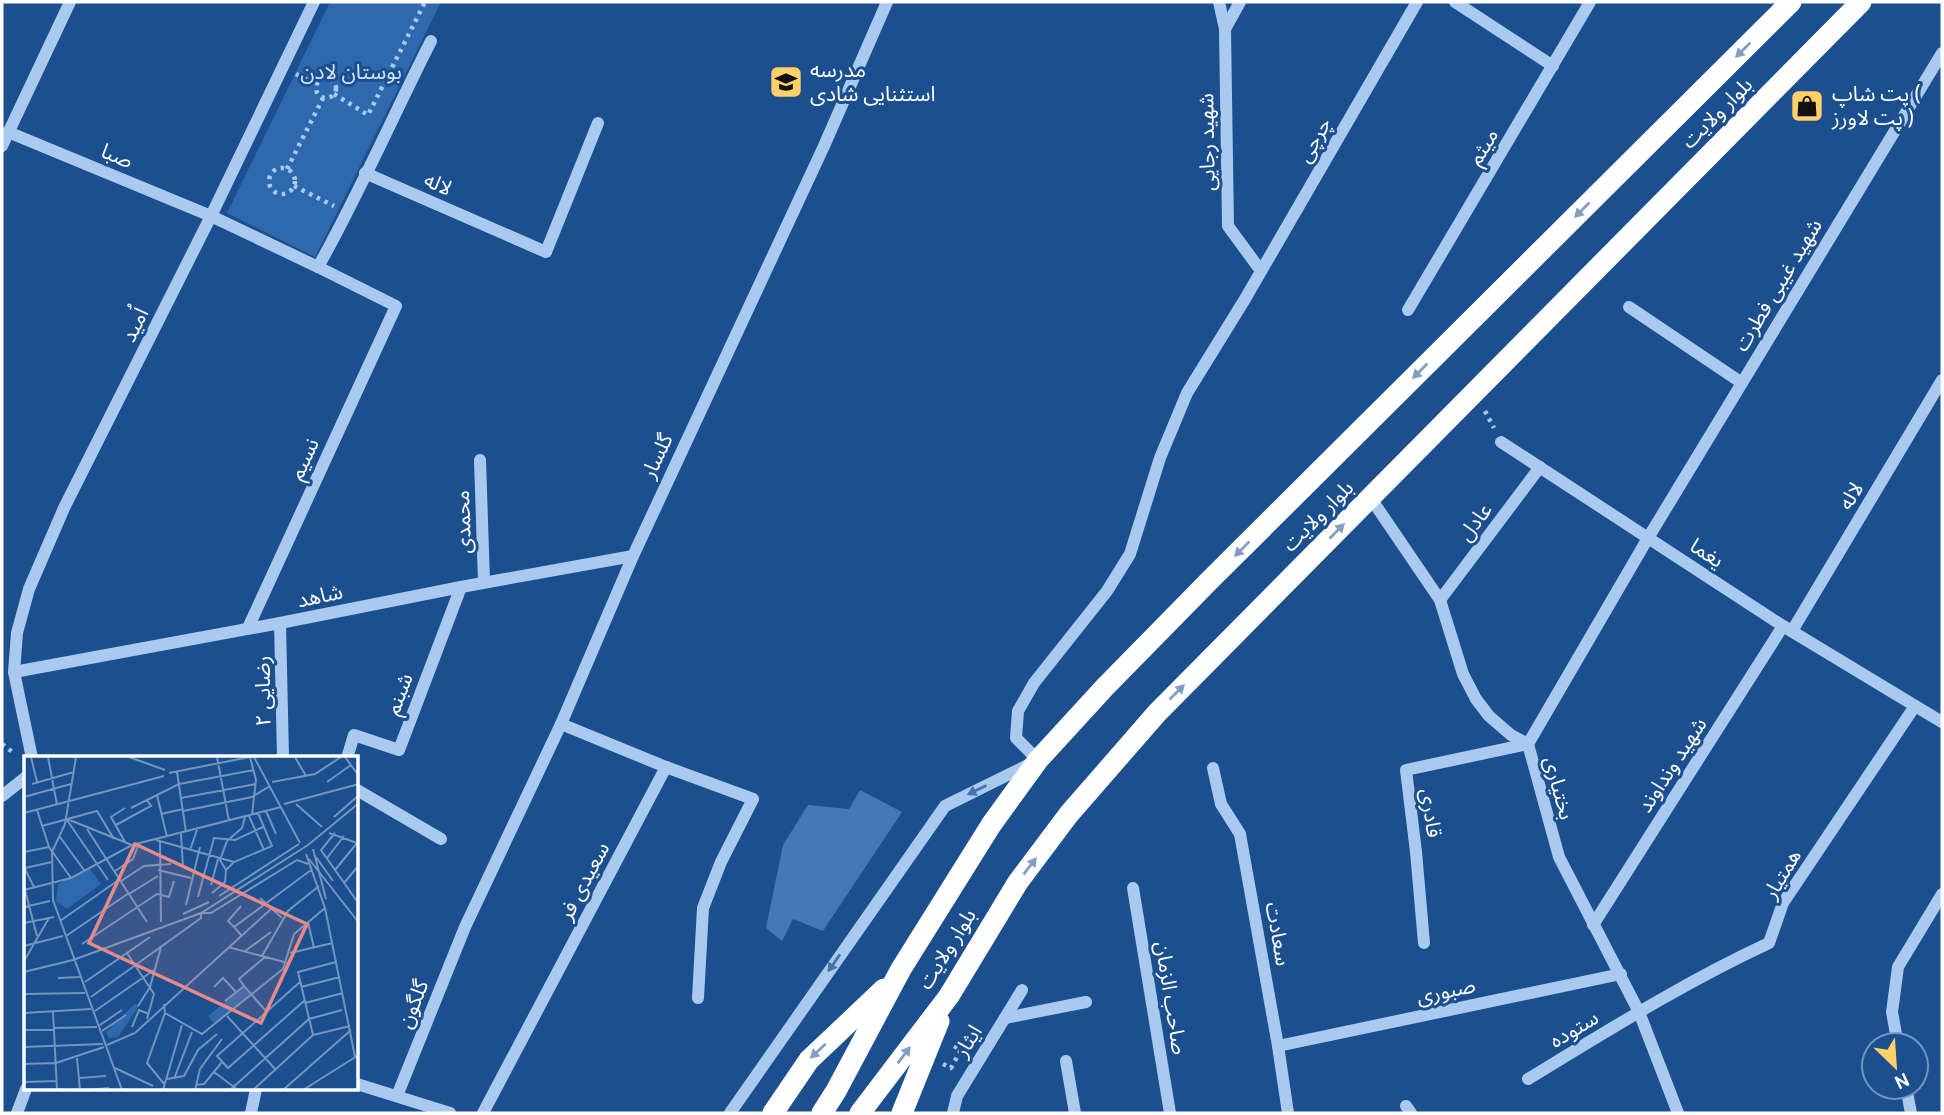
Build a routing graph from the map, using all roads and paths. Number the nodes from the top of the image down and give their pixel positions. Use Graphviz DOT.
graph roads {
  1 [pos="70,2"];
  2 [pos="314,2"];
  3 [pos="425,2"];
  4 [pos="887,2"];
  5 [pos="1219,2"];
  6 [pos="1240,2"];
  7 [pos="1417,2"];
  8 [pos="1455,2"];
  9 [pos="1590,2"];
  10 [pos="1791,2"];
  11 [pos="1861,2"];
  12 [pos="1224,29"];
  13 [pos="431,41"];
  14 [pos="1942,53"];
  15 [pos="1553,66"];
  16 [pos="334,93"];
  17 [pos="323,98"];
  18 [pos="598,123"];
  19 [pos="8,132"];
  20 [pos="2,146"];
  21 [pos="287,169"];
  22 [pos="365,173"];
  23 [pos="294,186"];
  24 [pos="348,213"];
  25 [pos="211,216"];
  26 [pos="318,267"];
  27 [pos="1261,271"];
  28 [pos="1629,307"];
  29 [pos="1408,310"];
  30 [pos="1942,380"];
  31 [pos="1741,383"];
  32 [pos="1475,392"];
  33 [pos="1502,442"];
  34 [pos="480,460"];
  35 [pos="1540,467"];
  36 [pos="1370,497"];
  37 [pos="1648,538"];
  38 [pos="633,556"];
  39 [pos="484,582"];
  40 [pos="461,587"];
  41 [pos="1440,600"];
  42 [pos="280,623"];
  43 [pos="248,628"];
  44 [pos="1788,629"];
  45 [pos="14,672"];
  46 [pos="1915,706"];
  47 [pos="1941,717"];
  48 [pos="561,724"];
  49 [pos="1528,744"];
  50 [pos="32,756"];
  51 [pos="283,756"];
  52 [pos="348,756"];
  53 [pos="1038,760"];
  54 [pos="666,767"];
  55 [pos="1213,768"];
  56 [pos="24,779"];
  57 [pos="359,791"];
  58 [pos="2,796"];
  59 [pos="441,839"];
  60 [pos="1133,888"];
  61 [pos="1942,894"];
  62 [pos="1593,925"];
  63 [pos="465,927"];
  64 [pos="1424,943"];
  65 [pos="901,969"];
  66 [pos="1622,974"];
  67 [pos="1022,990"];
  68 [pos="948,996"];
  69 [pos="698,998"];
  70 [pos="1086,1002"];
  71 [pos="1639,1012"];
  72 [pos="1005,1018"];
  73 [pos="1895,1031"];
  74 [pos="1278,1046"];
  75 [pos="961,1050"];
  76 [pos="1066,1061"];
  77 [pos="951,1068"];
  78 [pos="1528,1079"];
  79 [pos="359,1085"];
  80 [pos="26,1090"];
  81 [pos="256,1090"];
  82 [pos="397,1096"];
  83 [pos="861,1111"];
  84 [pos="17,1113"];
  85 [pos="251,1113"];
  86 [pos="450,1113"];
  87 [pos="482,1113"];
  88 [pos="730,1113"];
  89 [pos="773,1113"];
  90 [pos="822,1113"];
  91 [pos="902,1113"];
  92 [pos="953,1113"];
  93 [pos="1075,1113"];
  94 [pos="1170,1113"];
  95 [pos="1288,1113"];
  96 [pos="1678,1113"];
  1 -- 19 [label="street"];
  2 -- 25 [label="street, اُمید"];
  3 -- 16 [label="path"];
  4 -- 38 [label="street, گلسار"];
  5 -- 12 [label="street, شهید رجایی"];
  6 -- 12 [label="street"];
  7 -- 27 [label="street, چرچی"];
  8 -- 15 [label="street"];
  9 -- 15 [label="street, میثم"];
  10 -- 53 [label="highway, بلوار ولایت, one-way"];
  11 -- 32 [label="highway, بلوار ولایت"];
  12 -- 27 [label="street, شهید رجایی"];
  13 -- 22 [label="street"];
  14 -- 31 [label="street, شهید غیبی فطرت"];
  15 -- 29 [label="street, میثم"];
  16 -- 17 [label="path"];
  16 -- 17 [label="path"];
  17 -- 21 [label="path"];
  18 -- 22 [label="street, لاله"];
  19 -- 20 [label="street"];
  19 -- 25 [label="street, صبا"];
  21 -- 23 [label="path"];
  21 -- 23 [label="path"];
  22 -- 24 [label="street"];
  23 -- 24 [label="path"];
  24 -- 26 [label="street"];
  25 -- 26 [label="street, صبا"];
  25 -- 45 [label="street, اُمید"];
  26 -- 43 [label="street, نسیم"];
  27 -- 53 [label="street, چرچی"];
  28 -- 31 [label="street"];
  30 -- 44 [label="street, لاله"];
  31 -- 37 [label="street, شهید غیبی فطرت"];
  32 -- 33 [label="path"];
  32 -- 36 [label="highway, بلوار ولایت"];
  33 -- 35 [label="street, یغما"];
  34 -- 39 [label="street, محمدی"];
  35 -- 37 [label="street, یغما"];
  35 -- 41 [label="street, عادل"];
  36 -- 41 [label="street, بختیاری"];
  68 -- 36 [label="highway, بلوار ولایت, one-way"];
  37 -- 44 [label="street, یغما"];
  37 -- 49 [label="street, شهید غیبی فطرت"];
  38 -- 39 [label="street, شاهد"];
  38 -- 48 [label="street, گلسار"];
  39 -- 40 [label="street, شاهد"];
  40 -- 42 [label="street, شاهد"];
  40 -- 52 [label="street, شبنم"];
  41 -- 49 [label="street, بختیاری"];
  42 -- 43 [label="street, شاهد"];
  42 -- 51 [label="street, رضایی ۲"];
  43 -- 45 [label="street, شاهد"];
  44 -- 46 [label="street, یغما"];
  44 -- 62 [label="street, شهید ونداوند"];
  45 -- 50 [label="street, اُمید"];
  46 -- 47 [label="street, یغما"];
  46 -- 71 [label="street, همتیار"];
  48 -- 54 [label="street"];
  48 -- 63 [label="street, گلسار"];
  49 -- 62 [label="street, بختیاری"];
  49 -- 64 [label="street, قادری"];
  53 -- 65 [label="highway, بلوار ولایت"];
  53 -- 88 [label="street, one-way"];
  54 -- 69 [label="street"];
  54 -- 87 [label="street, سعیدی فر"];
  55 -- 74 [label="street, سعادت"];
  56 -- 58 [label="street"];
  57 -- 59 [label="street"];
  60 -- 94 [label="street, صاحب الزمان"];
  61 -- 73 [label="street"];
  62 -- 66 [label="street, بختیاری"];
  63 -- 82 [label="street, گلگون"];
  65 -- 89 [label="highway, one-way"];
  65 -- 90 [label="highway, بلوار ولایت"];
  66 -- 71 [label="street, بختیاری"];
  66 -- 74 [label="street, صبوری"];
  67 -- 72 [label="street, ایثار"];
  83 -- 68 [label="highway, بلوار ولایت, one-way"];
  68 -- 91 [label="highway"];
  70 -- 72 [label="street"];
  71 -- 78 [label="street, ستوده"];
  71 -- 96 [label="street, بختیاری"];
  72 -- 92 [label="street, ایثار"];
  74 -- 95 [label="street, سعادت"];
  75 -- 77 [label="path"];
  76 -- 93 [label="street"];
  79 -- 82 [label="street"];
  80 -- 84 [label="street"];
  81 -- 85 [label="street"];
  82 -- 86 [label="street"];
}
